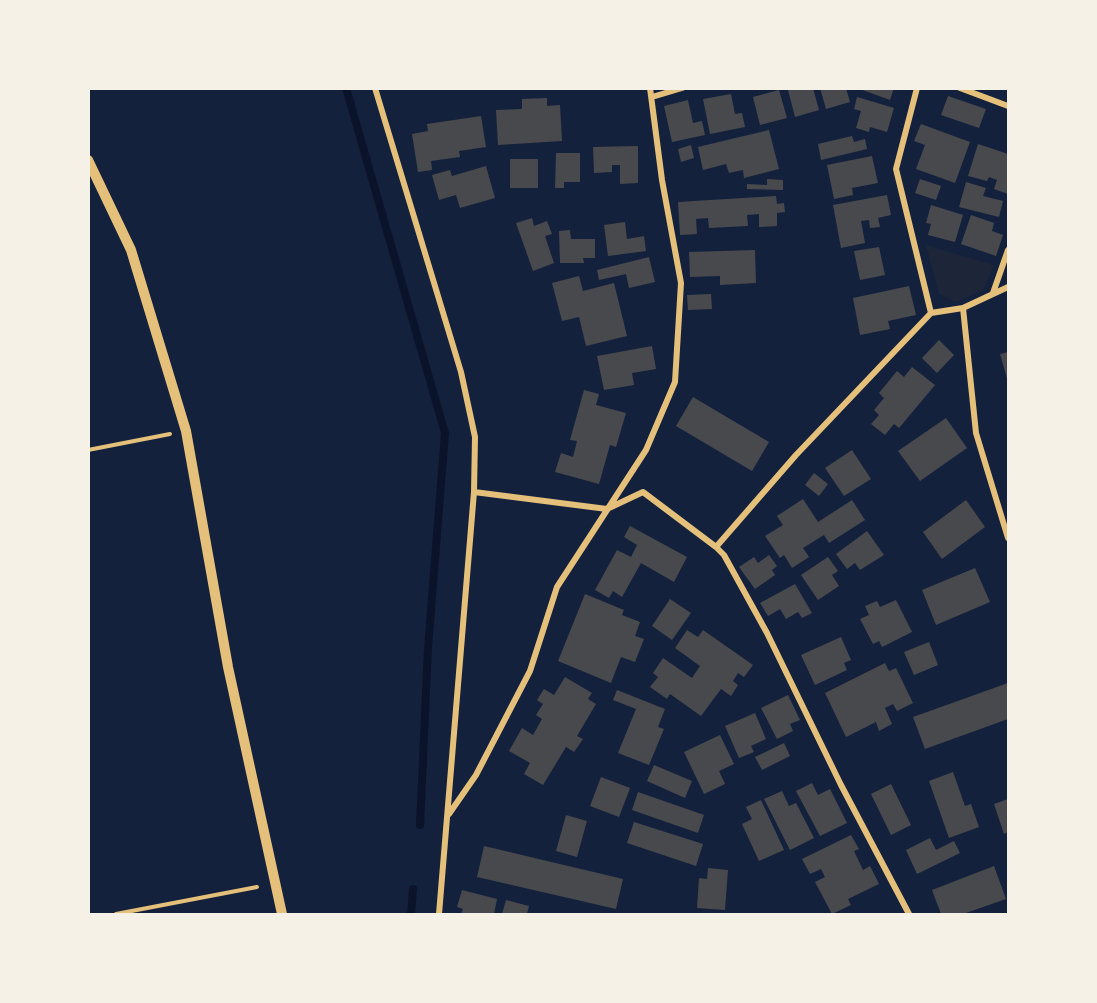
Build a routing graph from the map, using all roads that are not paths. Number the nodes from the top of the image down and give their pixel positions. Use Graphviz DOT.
graph roads {
  1 [pos="375,88"];
  2 [pos="650,88"];
  3 [pos="682,88"];
  4 [pos="917,88"];
  5 [pos="960,88"];
  6 [pos="651,97"];
  7 [pos="1008,106"];
  8 [pos="88,160"];
  9 [pos="1008,250"];
  10 [pos="1008,287"];
  11 [pos="993,293"];
  12 [pos="963,308"];
  13 [pos="931,313"];
  14 [pos="474,492"];
  15 [pos="607,509"];
  16 [pos="1008,538"];
  17 [pos="716,547"];
  18 [pos="448,814"];
  19 [pos="282,915"];
  20 [pos="439,915"];
  21 [pos="909,915"];
  1 -- 14 [label="street"];
  2 -- 6 [label="street"];
  3 -- 6 [label="street"];
  4 -- 13 [label="street"];
  5 -- 7 [label="street"];
  6 -- 15 [label="street"];
  8 -- 19 [label="street"];
  9 -- 11 [label="street"];
  10 -- 11 [label="street"];
  11 -- 12 [label="street"];
  12 -- 13 [label="street"];
  12 -- 16 [label="street"];
  13 -- 17 [label="street"];
  14 -- 15 [label="street"];
  14 -- 18 [label="street"];
  15 -- 17 [label="street"];
  15 -- 18 [label="street"];
  17 -- 21 [label="street"];
  18 -- 20 [label="street"];
}
